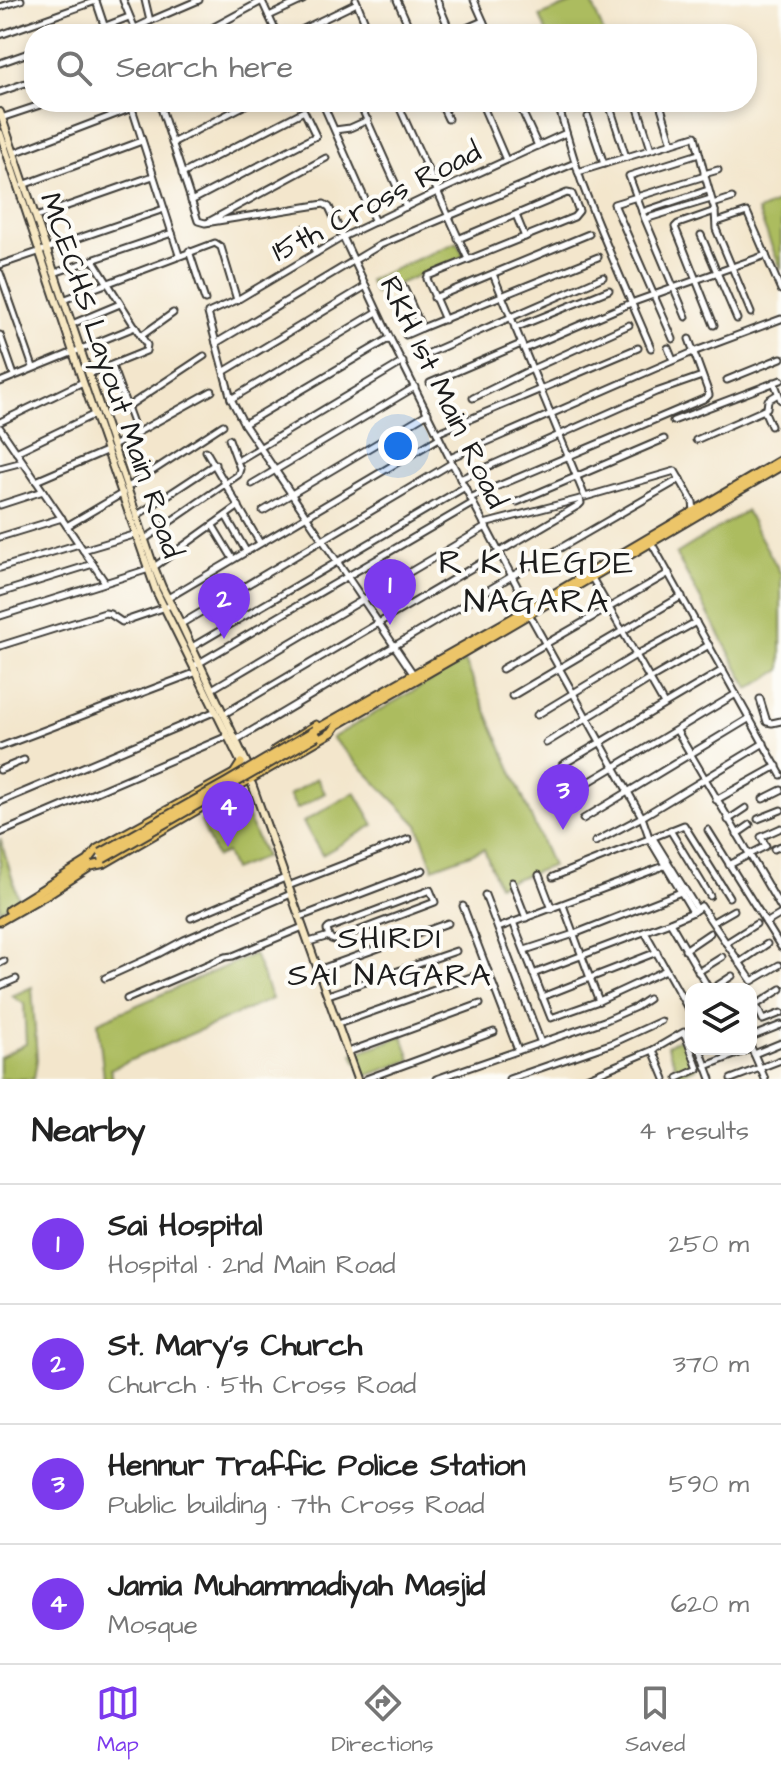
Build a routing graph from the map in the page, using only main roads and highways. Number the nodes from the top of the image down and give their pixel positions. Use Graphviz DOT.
graph roads {
  1 [pos="1,116"];
  2 [pos="0,133"];
  3 [pos="21,186"];
  4 [pos="43,251"];
  5 [pos="76,349"];
  6 [pos="110,448"];
  7 [pos="781,460"];
  8 [pos="781,466"];
  9 [pos="134,516"];
  10 [pos="650,540"];
  11 [pos="152,568"];
  12 [pos="169,607"];
  13 [pos="527,612"];
  14 [pos="197,667"];
  15 [pos="332,724"];
  16 [pos="244,766"];
  17 [pos="251,781"];
  18 [pos="127,832"];
  19 [pos="134,845"];
  20 [pos="89,863"];
  21 [pos="0,918"];
  22 [pos="357,1079"];
  1 -- 3 [label="main road, MCECHS Layout Main Road"];
  2 -- 3 [label="main road, MCECHS Layout Main Road"];
  3 -- 4 [label="main road, MCECHS Layout Main Road"];
  3 -- 4 [label="main road, MCECHS Layout Main Road"];
  4 -- 5 [label="main road, MCECHS Layout Main Road"];
  4 -- 5 [label="main road, MCECHS Layout Main Road"];
  5 -- 6 [label="main road, MCECHS Layout Main Road"];
  5 -- 6 [label="main road, MCECHS Layout Main Road"];
  6 -- 9 [label="main road, MCECHS Layout Main Road"];
  7 -- 10 [label="main road"];
  8 -- 10 [label="main road"];
  9 -- 11 [label="main road, MCECHS Layout Main Road"];
  9 -- 11 [label="main road, MCECHS Layout Main Road"];
  10 -- 13 [label="main road"];
  10 -- 13 [label="main road"];
  11 -- 12 [label="main road, MCECHS Layout Main Road"];
  11 -- 12 [label="main road, MCECHS Layout Main Road"];
  12 -- 14 [label="main road, MCECHS Layout Main Road"];
  12 -- 14 [label="main road, MCECHS Layout Main Road"];
  13 -- 15 [label="main road"];
  14 -- 16 [label="main road, MCECHS Layout Main Road"];
  14 -- 16 [label="main road, MCECHS Layout Main Road"];
  15 -- 16 [label="main road"];
  15 -- 17 [label="main road"];
  15 -- 20 [label="main road, bridge"];
  16 -- 17 [label="main road, MCECHS Layout Main Road"];
  16 -- 18 [label="main road"];
  17 -- 19 [label="main road"];
  17 -- 22 [label="main road, MCECHS Layout Main Road"];
  18 -- 19 [label="main road"];
  18 -- 20 [label="main road"];
  19 -- 20 [label="main road"];
  20 -- 21 [label="main road"];
}
